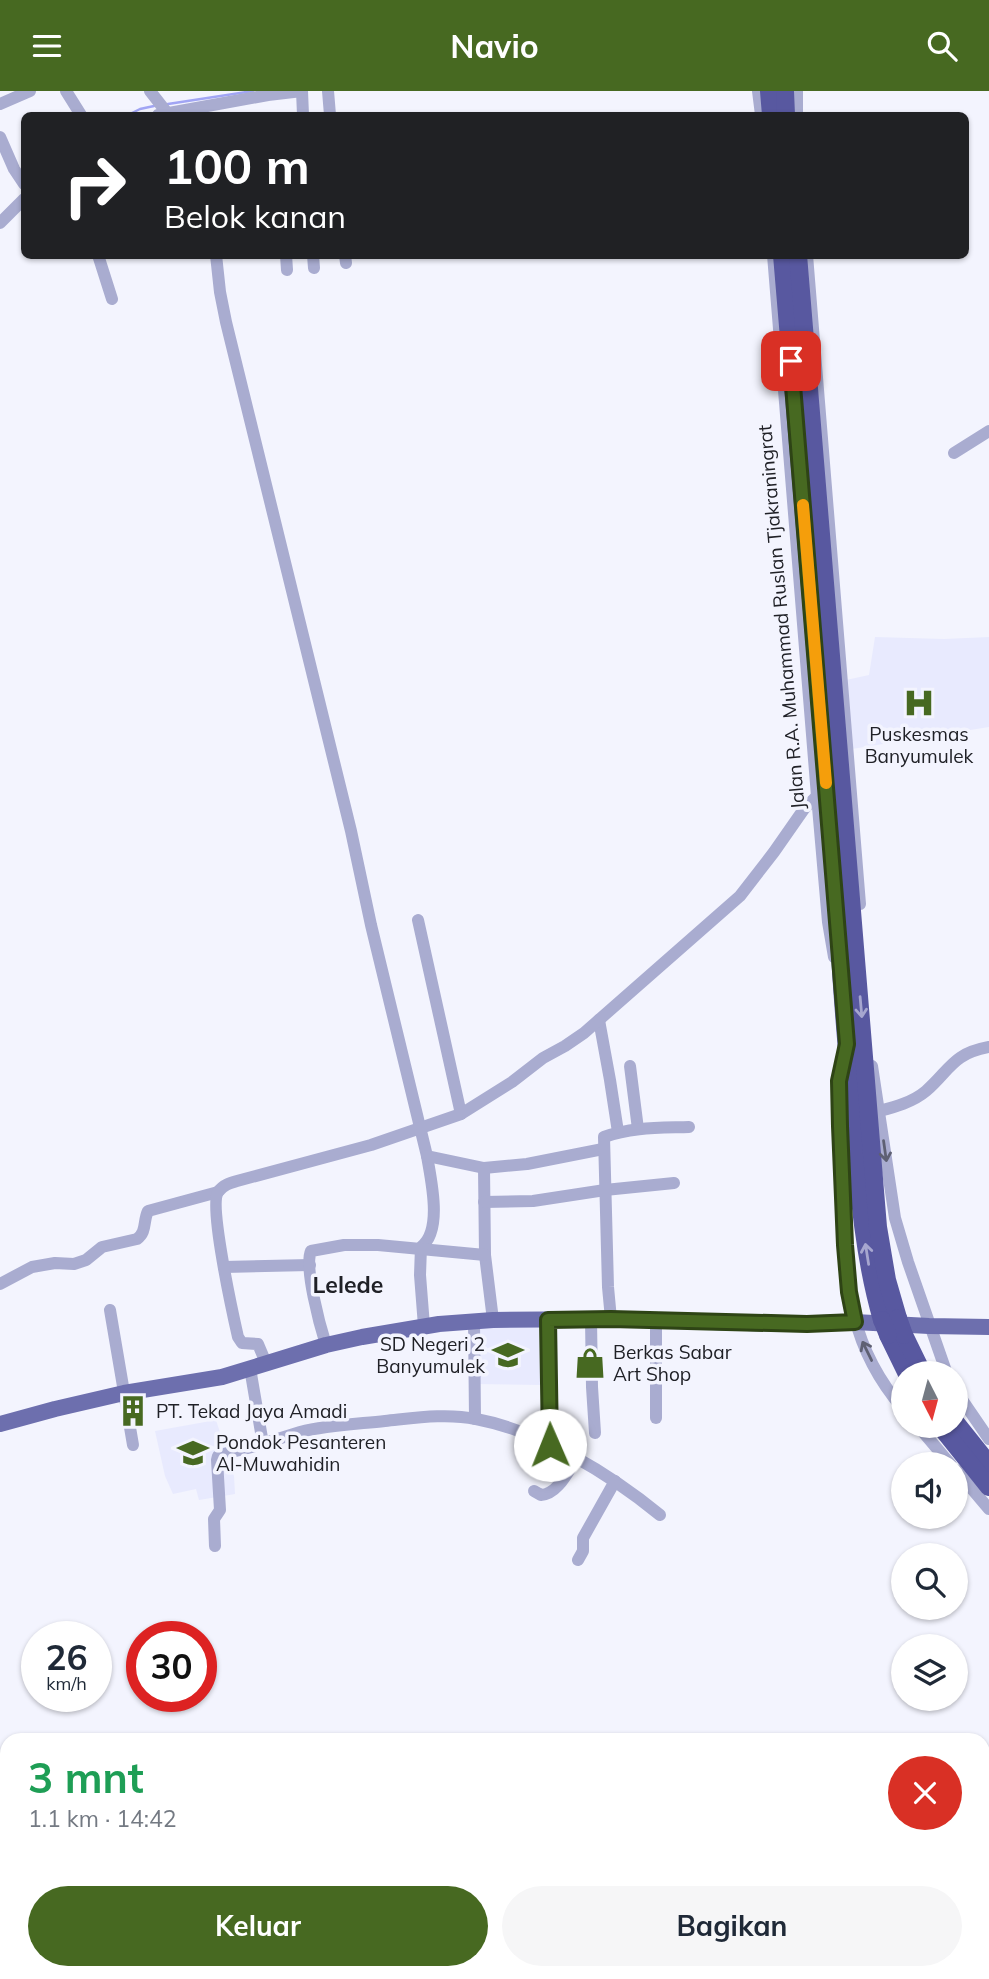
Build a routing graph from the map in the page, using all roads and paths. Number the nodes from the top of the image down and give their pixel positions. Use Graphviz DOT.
graph roads {
  1 [pos="30,91"];
  2 [pos="66,91"];
  3 [pos="150,91"];
  4 [pos="302,91"];
  5 [pos="328,91"];
  6 [pos="758,91"];
  7 [pos="769,91"];
  8 [pos="785,91"];
  9 [pos="797,91"];
  10 [pos="267,93"];
  11 [pos="1,100"];
  12 [pos="200,111"];
  13 [pos="78,112"];
  14 [pos="161,112"];
  15 [pos="303,112"];
  16 [pos="330,112"];
  17 [pos="761,112"];
  18 [pos="771,112"];
  19 [pos="786,112"];
  20 [pos="797,112"];
  21 [pos="0,137"];
  22 [pos="21,180"];
  23 [pos="21,202"];
  24 [pos="0,223"];
  25 [pos="99,259"];
  26 [pos="216,259"];
  27 [pos="286,259"];
  28 [pos="773,259"];
  29 [pos="782,259"];
  30 [pos="798,259"];
  31 [pos="807,259"];
  32 [pos="287,270"];
  33 [pos="112,299"];
  34 [pos="989,431"];
  35 [pos="954,453"];
  36 [pos="817,796"];
  37 [pos="418,920"];
  38 [pos="849,971"];
  39 [pos="599,1020"];
  40 [pos="855,1040"];
  41 [pos="989,1047"];
  42 [pos="630,1066"];
  43 [pos="879,1111"];
  44 [pos="461,1114"];
  45 [pos="419,1127"];
  46 [pos="689,1127"];
  47 [pos="638,1129"];
  48 [pos="618,1132"];
  49 [pos="603,1149"];
  50 [pos="427,1156"];
  51 [pos="484,1168"];
  52 [pos="674,1183"];
  53 [pos="605,1190"];
  54 [pos="218,1192"];
  55 [pos="484,1202"];
  56 [pos="421,1247"];
  57 [pos="485,1255"];
  58 [pos="310,1265"];
  59 [pos="224,1267"];
  60 [pos="0,1284"];
  61 [pos="110,1310"];
  62 [pos="591,1319"];
  63 [pos="611,1319"];
  64 [pos="493,1320"];
  65 [pos="548,1320"];
  66 [pos="656,1320"];
  67 [pos="474,1321"];
  68 [pos="855,1322"];
  69 [pos="424,1326"];
  70 [pos="929,1326"];
  71 [pos="893,1327"];
  72 [pos="989,1327"];
  73 [pos="326,1345"];
  74 [pos="903,1361"];
  75 [pos="915,1361"];
  76 [pos="942,1361"];
  77 [pos="258,1365"];
  78 [pos="891,1392"];
  79 [pos="124,1393"];
  80 [pos="968,1408"];
  81 [pos="55,1409"];
  82 [pos="656,1418"];
  83 [pos="475,1419"];
  84 [pos="0,1424"];
  85 [pos="595,1433"];
  86 [pos="0,1434"];
  87 [pos="968,1438"];
  88 [pos="950,1439"];
  89 [pos="989,1439"];
  90 [pos="263,1444"];
  91 [pos="133,1445"];
  92 [pos="550,1445"];
  93 [pos="577,1458"];
  94 [pos="989,1464"];
  95 [pos="615,1481"];
  96 [pos="968,1484"];
  97 [pos="989,1487"];
  98 [pos="534,1491"];
  99 [pos="989,1509"];
  100 [pos="660,1515"];
  101 [pos="215,1546"];
  102 [pos="578,1560"];
  1 -- 11 [label="street"];
  2 -- 13 [label="street"];
  3 -- 14 [label="street"];
  4 -- 10 [label="street"];
  4 -- 15 [label="street"];
  5 -- 16 [label="street"];
  6 -- 17 [label="street"];
  7 -- 18 [label="highway"];
  8 -- 19 [label="highway"];
  9 -- 20 [label="street"];
  10 -- 12 [label="street"];
  21 -- 22 [label="street"];
  23 -- 24 [label="street"];
  25 -- 33 [label="street"];
  26 -- 45 [label="street"];
  27 -- 32 [label="street"];
  28 -- 36 [label="street, Jalan R.A. Muhammad Ruslan Tjakraningrat"];
  29 -- 38 [label="highway, Jalan R.A. Muhammad Ruslan Tjakraningrat"];
  30 -- 38 [label="highway, Jalan R.A. Muhammad Ruslan Tjakraningrat"];
  31 -- 38 [label="street, Jalan R.A. Muhammad Ruslan Tjakraningrat"];
  34 -- 35 [label="street"];
  36 -- 38 [label="street, Jalan R.A. Muhammad Ruslan Tjakraningrat"];
  36 -- 39 [label="street"];
  37 -- 44 [label="street"];
  38 -- 40 [label="highway, Jalan R.A. Muhammad Ruslan Tjakraningrat"];
  39 -- 44 [label="street"];
  39 -- 48 [label="street"];
  40 -- 43 [label="street, Jalan R.A. Muhammad Ruslan Tjakraningrat"];
  40 -- 68 [label="street, Jalan R.A. Muhammad Ruslan Tjakraningrat"];
  40 -- 71 [label="highway, Jalan R.A. Muhammad Ruslan Tjakraningrat"];
  41 -- 43 [label="street"];
  42 -- 47 [label="street"];
  43 -- 70 [label="street, Jalan R.A. Muhammad Ruslan Tjakraningrat, one-way"];
  44 -- 45 [label="street"];
  45 -- 50 [label="street"];
  45 -- 54 [label="street"];
  46 -- 47 [label="street"];
  47 -- 48 [label="street"];
  48 -- 49 [label="street"];
  49 -- 51 [label="street"];
  49 -- 53 [label="street"];
  50 -- 51 [label="street"];
  50 -- 56 [label="street"];
  51 -- 55 [label="street"];
  52 -- 53 [label="street"];
  53 -- 55 [label="street"];
  53 -- 63 [label="street"];
  54 -- 59 [label="street"];
  54 -- 60 [label="street"];
  55 -- 57 [label="street"];
  56 -- 57 [label="street"];
  56 -- 58 [label="street"];
  56 -- 69 [label="street"];
  57 -- 64 [label="street"];
  58 -- 59 [label="street"];
  58 -- 73 [label="street"];
  59 -- 77 [label="street"];
  61 -- 79 [label="street"];
  62 -- 63 [label="main road"];
  62 -- 65 [label="main road"];
  62 -- 85 [label="street"];
  63 -- 66 [label="main road"];
  64 -- 65 [label="main road"];
  64 -- 67 [label="main road"];
  65 -- 92 [label="street"];
  66 -- 68 [label="main road"];
  66 -- 82 [label="street"];
  67 -- 69 [label="main road"];
  67 -- 83 [label="street"];
  68 -- 70 [label="main road"];
  78 -- 68 [label="street, Jalan R.A. Muhammad Ruslan Tjakraningrat, one-way"];
  69 -- 73 [label="main road"];
  70 -- 72 [label="main road"];
  70 -- 76 [label="street, Jalan R.A. Muhammad Ruslan Tjakraningrat"];
  71 -- 74 [label="highway, Jalan R.A. Muhammad Ruslan Tjakraningrat"];
  71 -- 75 [label="highway, Jalan R.A. Muhammad Ruslan Tjakraningrat"];
  73 -- 77 [label="main road"];
  77 -- 79 [label="main road"];
  77 -- 90 [label="street"];
  79 -- 81 [label="main road"];
  79 -- 91 [label="street"];
  80 -- 89 [label="street"];
  81 -- 84 [label="main road"];
  81 -- 86 [label="main road"];
  83 -- 90 [label="street"];
  83 -- 92 [label="street"];
  87 -- 94 [label="highway"];
  88 -- 97 [label="highway"];
  90 -- 101 [label="street"];
  92 -- 93 [label="street"];
  93 -- 95 [label="street"];
  93 -- 98 [label="street"];
  95 -- 100 [label="street"];
  95 -- 102 [label="street"];
  96 -- 99 [label="street"];
}
